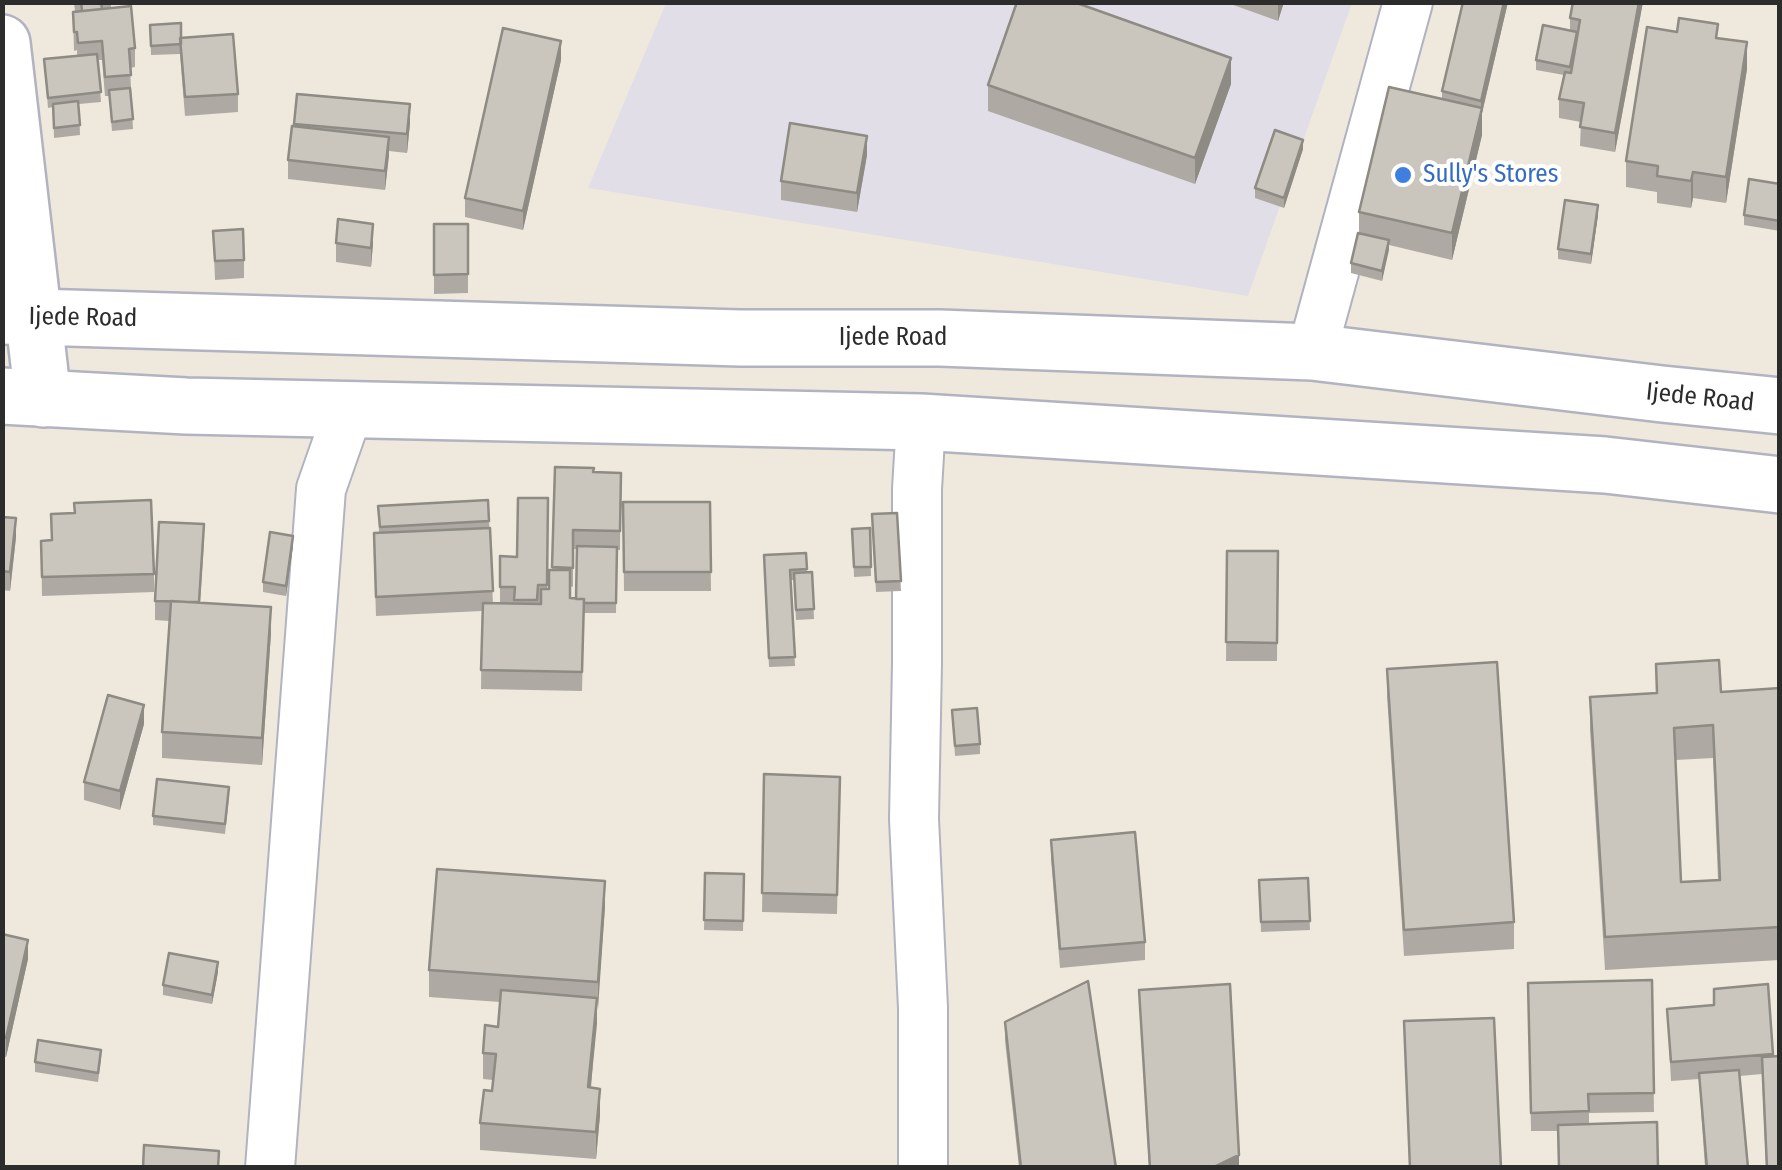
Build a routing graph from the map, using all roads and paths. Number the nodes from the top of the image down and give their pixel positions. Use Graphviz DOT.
graph roads {
  1 [pos="1408,2"];
  2 [pos="2,42"];
  3 [pos="18,316"];
  4 [pos="1312,352"];
  5 [pos="23,398"];
  6 [pos="1780,406"];
  7 [pos="349,409"];
  8 [pos="921,422"];
  9 [pos="1780,485"];
  10 [pos="270,1168"];
  11 [pos="924,1168"];
  1 -- 4 [label="street"];
  2 -- 3 [label="main road"];
  3 -- 4 [label="main road, Ijede Road"];
  3 -- 5 [label="main road"];
  4 -- 6 [label="main road, Ijede Road"];
  5 -- 7 [label="main road"];
  7 -- 8 [label="main road"];
  7 -- 10 [label="street"];
  8 -- 9 [label="main road"];
  8 -- 11 [label="street"];
}
